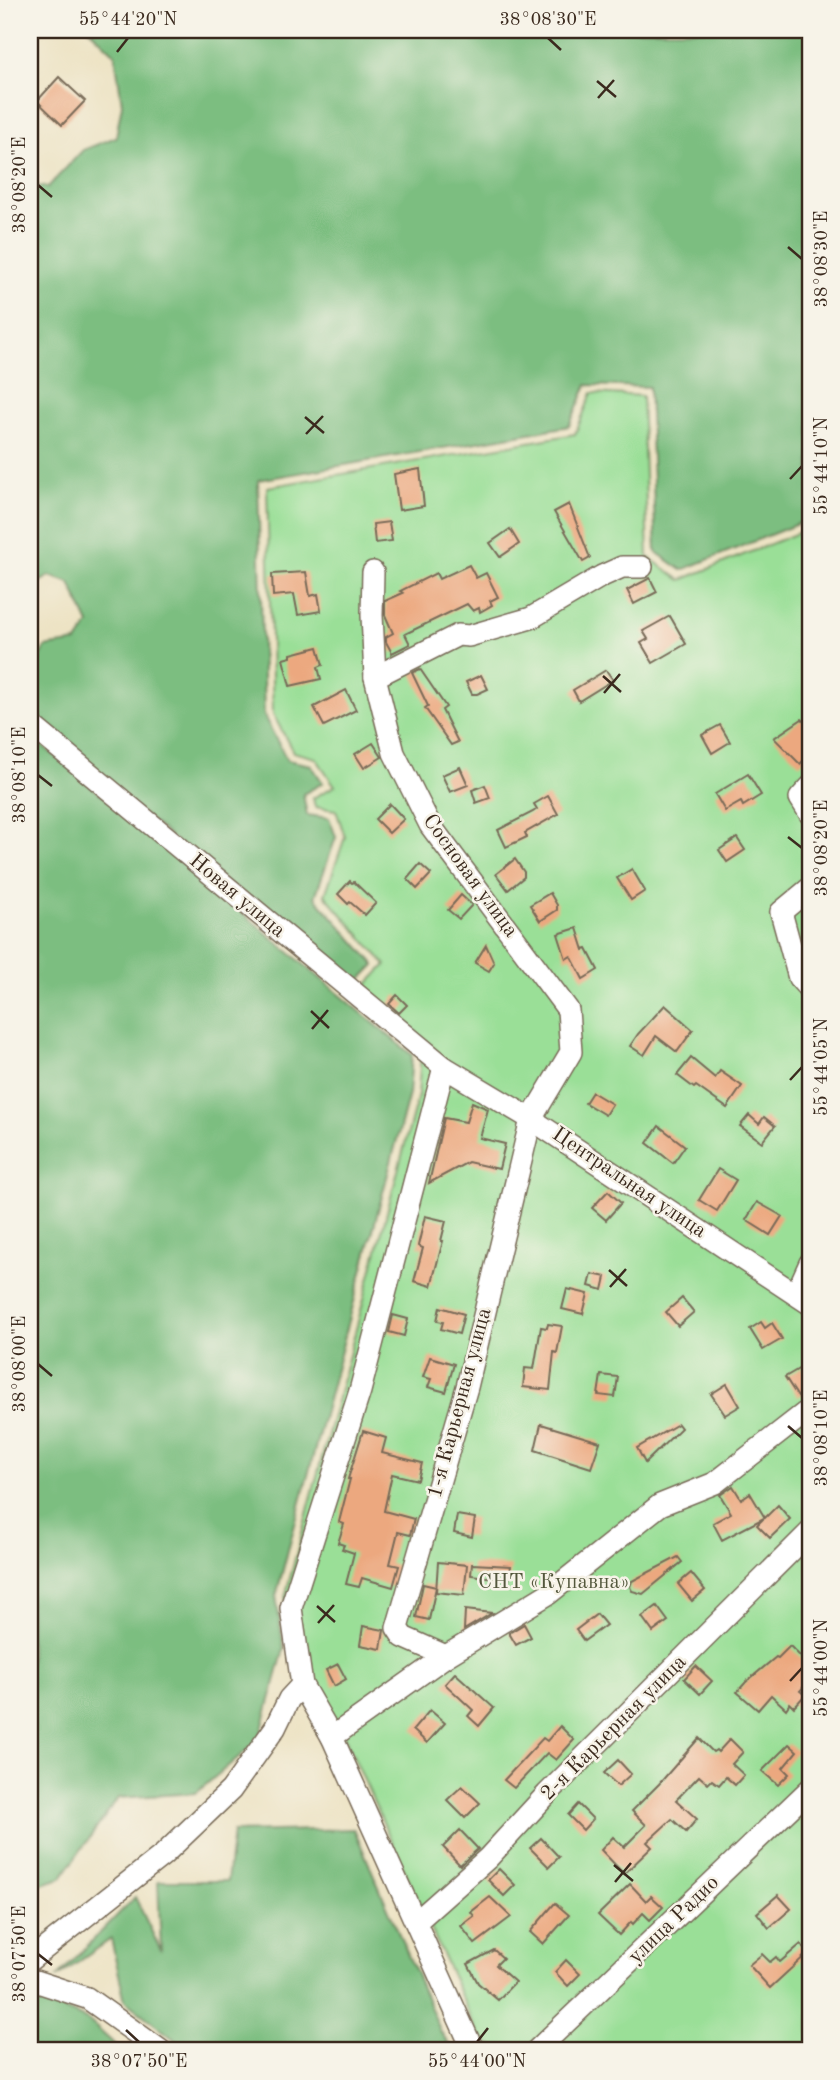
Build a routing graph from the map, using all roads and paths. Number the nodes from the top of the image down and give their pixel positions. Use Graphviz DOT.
graph roads {
  1 [pos="642,568"];
  2 [pos="373,572"];
  3 [pos="375,677"];
  4 [pos="30,724"];
  5 [pos="810,787"];
  6 [pos="810,814"];
  7 [pos="810,888"];
  8 [pos="810,989"];
  9 [pos="444,1068"];
  10 [pos="531,1119"];
  11 [pos="810,1263"];
  12 [pos="806,1302"];
  13 [pos="810,1409"];
  14 [pos="810,1532"];
  15 [pos="446,1656"];
  16 [pos="302,1685"];
  17 [pos="332,1737"];
  18 [pos="810,1788"];
  19 [pos="416,1922"];
  20 [pos="30,1960"];
  21 [pos="30,1982"];
  22 [pos="160,2050"];
  23 [pos="473,2050"];
  24 [pos="537,2050"];
  1 -- 3 [label="street"];
  2 -- 3 [label="street, Сосновая улица"];
  3 -- 10 [label="street, Сосновая улица"];
  4 -- 9 [label="street, Новая улица"];
  5 -- 6 [label="street"];
  7 -- 8 [label="street"];
  9 -- 10 [label="street, Центральная улица"];
  9 -- 16 [label="street"];
  10 -- 12 [label="street, Центральная улица"];
  10 -- 15 [label="street, 1-я Карьерная улица"];
  11 -- 12 [label="street"];
  13 -- 15 [label="street"];
  14 -- 19 [label="street, 2-я Карьерная улица"];
  15 -- 17 [label="street"];
  16 -- 17 [label="street"];
  16 -- 20 [label="street"];
  17 -- 19 [label="street"];
  18 -- 24 [label="street, улица Радио"];
  19 -- 23 [label="street"];
  21 -- 22 [label="street"];
}
